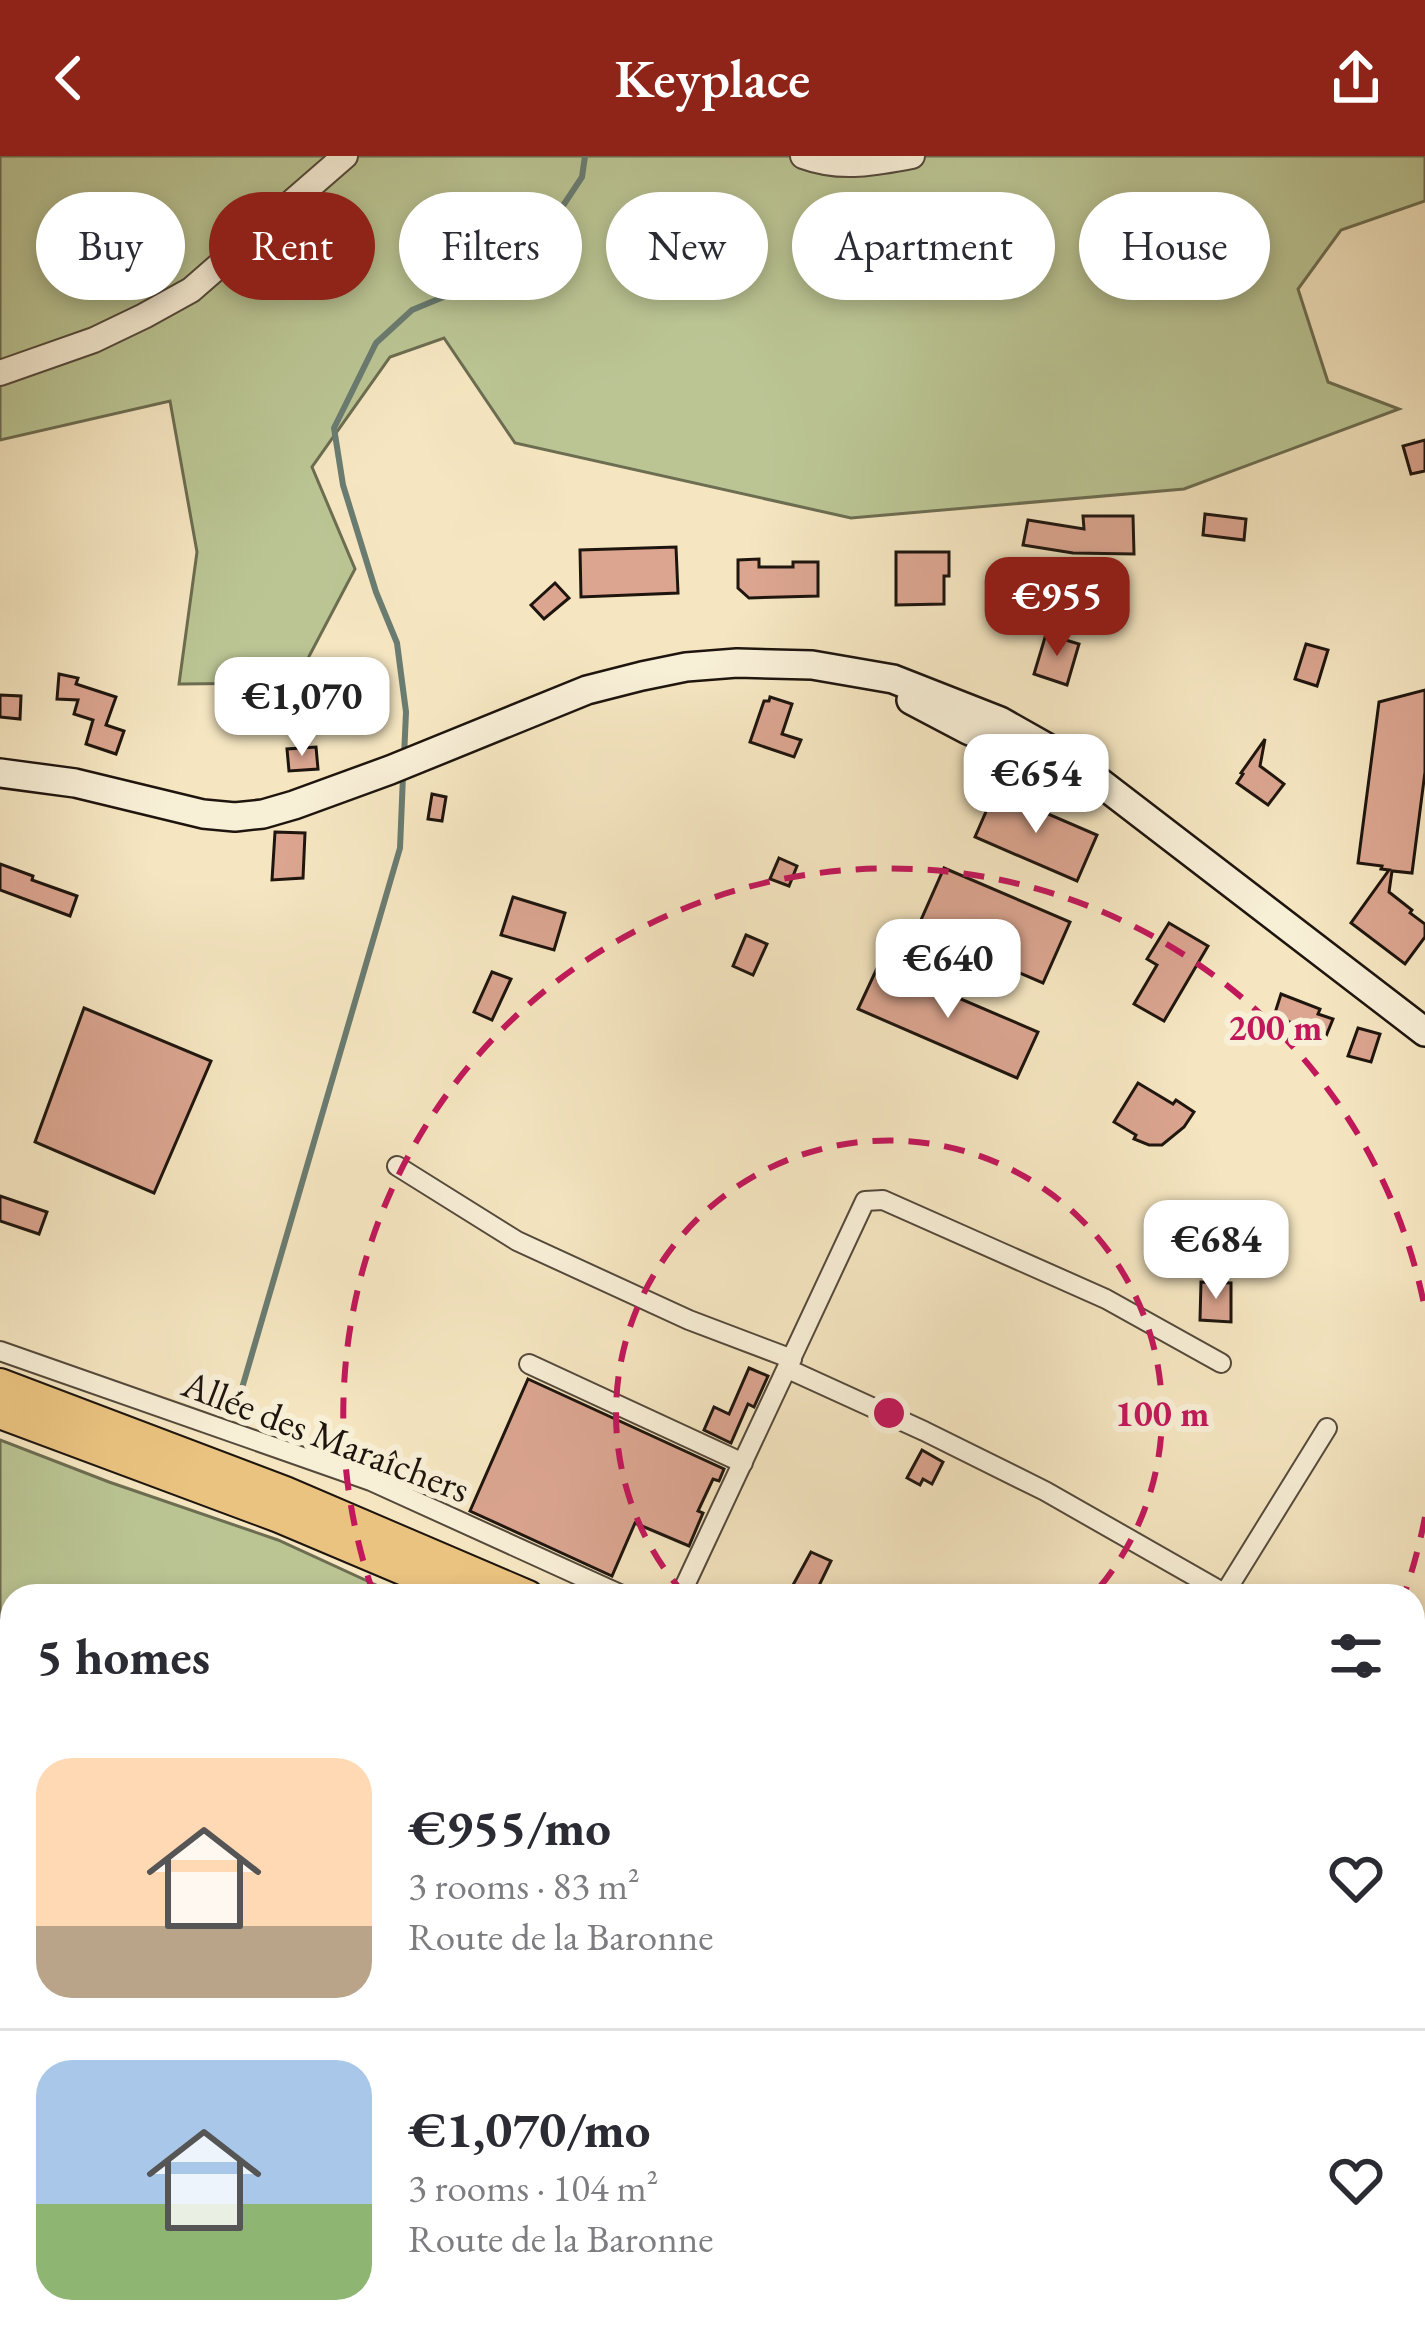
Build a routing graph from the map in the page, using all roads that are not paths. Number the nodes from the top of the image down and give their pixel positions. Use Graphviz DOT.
graph roads {
  1 [pos="345,156"];
  2 [pos="803,156"];
  3 [pos="912,156"];
  4 [pos="0,374"];
  5 [pos="0,773"];
  6 [pos="1425,1032"];
  7 [pos="397,1166"];
  8 [pos="0,1351"];
  9 [pos="1220,1363"];
  10 [pos="529,1364"];
  11 [pos="790,1364"];
  12 [pos="0,1384"];
  13 [pos="0,1413"];
  14 [pos="1327,1428"];
  15 [pos="743,1462"];
  16 [pos="438,1584"];
  17 [pos="500,1584"];
  18 [pos="598,1584"];
  19 [pos="686,1584"];
  20 [pos="1206,1584"];
  21 [pos="1229,1584"];
  1 -- 4 [label="street"];
  2 -- 3 [label="street"];
  5 -- 6 [label="main road"];
  7 -- 11 [label="street"];
  8 -- 18 [label="street, Allée des Maraîchers"];
  9 -- 11 [label="street"];
  10 -- 15 [label="street"];
  11 -- 15 [label="street"];
  11 -- 20 [label="street"];
  12 -- 17 [label="main road"];
  13 -- 16 [label="main road"];
  14 -- 21 [label="street"];
  15 -- 19 [label="street"];
}
